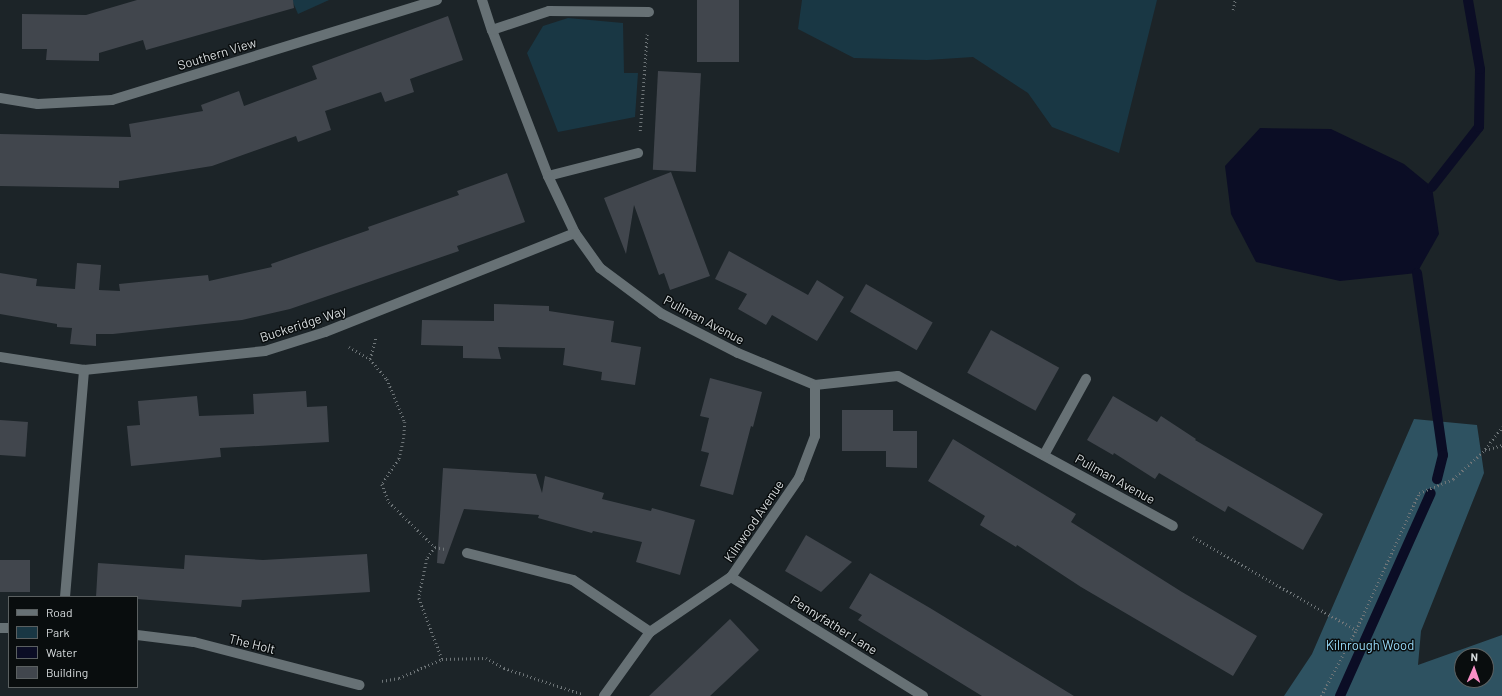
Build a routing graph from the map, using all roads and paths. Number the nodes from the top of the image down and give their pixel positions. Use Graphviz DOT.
graph roads {
  1 [pos="437,0"];
  2 [pos="482,0"];
  3 [pos="1235,0"];
  4 [pos="1233,10"];
  5 [pos="649,12"];
  6 [pos="492,30"];
  7 [pos="0,98"];
  8 [pos="638,154"];
  9 [pos="548,176"];
  10 [pos="575,233"];
  11 [pos="325,332"];
  12 [pos="0,357"];
  13 [pos="84,370"];
  14 [pos="1086,379"];
  15 [pos="815,385"];
  16 [pos="1502,427"];
  17 [pos="1502,445"];
  18 [pos="1485,450"];
  19 [pos="1044,455"];
  20 [pos="1173,526"];
  21 [pos="435,547"];
  22 [pos="467,553"];
  23 [pos="731,577"];
  24 [pos="65,596"];
  25 [pos="1356,630"];
  26 [pos="650,632"];
  27 [pos="138,635"];
  28 [pos="442,659"];
  29 [pos="359,685"];
  30 [pos="589,696"];
  31 [pos="604,696"];
  32 [pos="923,696"];
  33 [pos="1321,696"];
  1 -- 7 [label="street, Southern View"];
  2 -- 6 [label="street, Pullman Avenue"];
  3 -- 4 [label="path"];
  5 -- 6 [label="street"];
  5 -- 8 [label="path"];
  6 -- 9 [label="street, Pullman Avenue"];
  8 -- 9 [label="street"];
  9 -- 10 [label="street, Pullman Avenue"];
  10 -- 11 [label="street, Buckeridge Way"];
  10 -- 15 [label="street, Pullman Avenue"];
  11 -- 13 [label="street, Buckeridge Way"];
  11 -- 21 [label="path"];
  12 -- 13 [label="street, Buckeridge Way"];
  13 -- 24 [label="street"];
  14 -- 19 [label="street"];
  15 -- 19 [label="street, Pullman Avenue"];
  15 -- 23 [label="street, Kilnwood Avenue"];
  16 -- 18 [label="path"];
  17 -- 18 [label="path"];
  18 -- 25 [label="path"];
  19 -- 20 [label="street, Pullman Avenue"];
  20 -- 25 [label="path"];
  21 -- 22 [label="path"];
  21 -- 28 [label="path"];
  22 -- 26 [label="street"];
  23 -- 26 [label="street, Kilnwood Avenue"];
  23 -- 32 [label="street, Pennyfather Lane"];
  25 -- 33 [label="path"];
  26 -- 31 [label="street, Kilnwood Avenue"];
  27 -- 29 [label="street, The Holt"];
  28 -- 29 [label="path"];
  28 -- 30 [label="path"];
}
